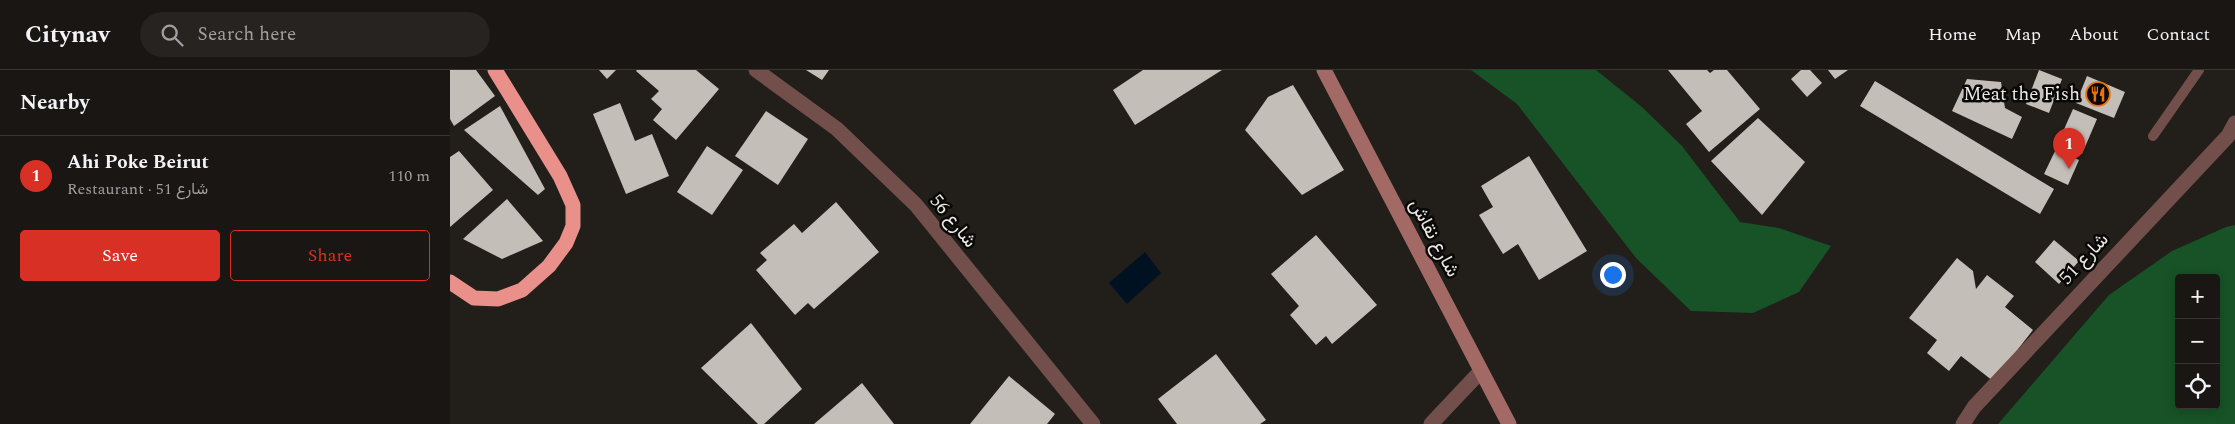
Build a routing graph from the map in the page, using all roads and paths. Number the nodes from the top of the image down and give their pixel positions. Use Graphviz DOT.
graph roads {
  1 [pos="495,70"];
  2 [pos="756,70"];
  3 [pos="1324,70"];
  4 [pos="2199,70"];
  5 [pos="2235,123"];
  6 [pos="2153,136"];
  7 [pos="450,282"];
  8 [pos="1482,371"];
  9 [pos="1093,424"];
  10 [pos="1431,424"];
  11 [pos="1509,424"];
  12 [pos="1963,424"];
  1 -- 7 [label="highway"];
  2 -- 9 [label="street, شارع 56"];
  3 -- 8 [label="street, شارع نقاش"];
  4 -- 6 [label="lane"];
  5 -- 12 [label="street, شارع 51"];
  8 -- 10 [label="street"];
  8 -- 11 [label="street, شارع نقاش"];
}
